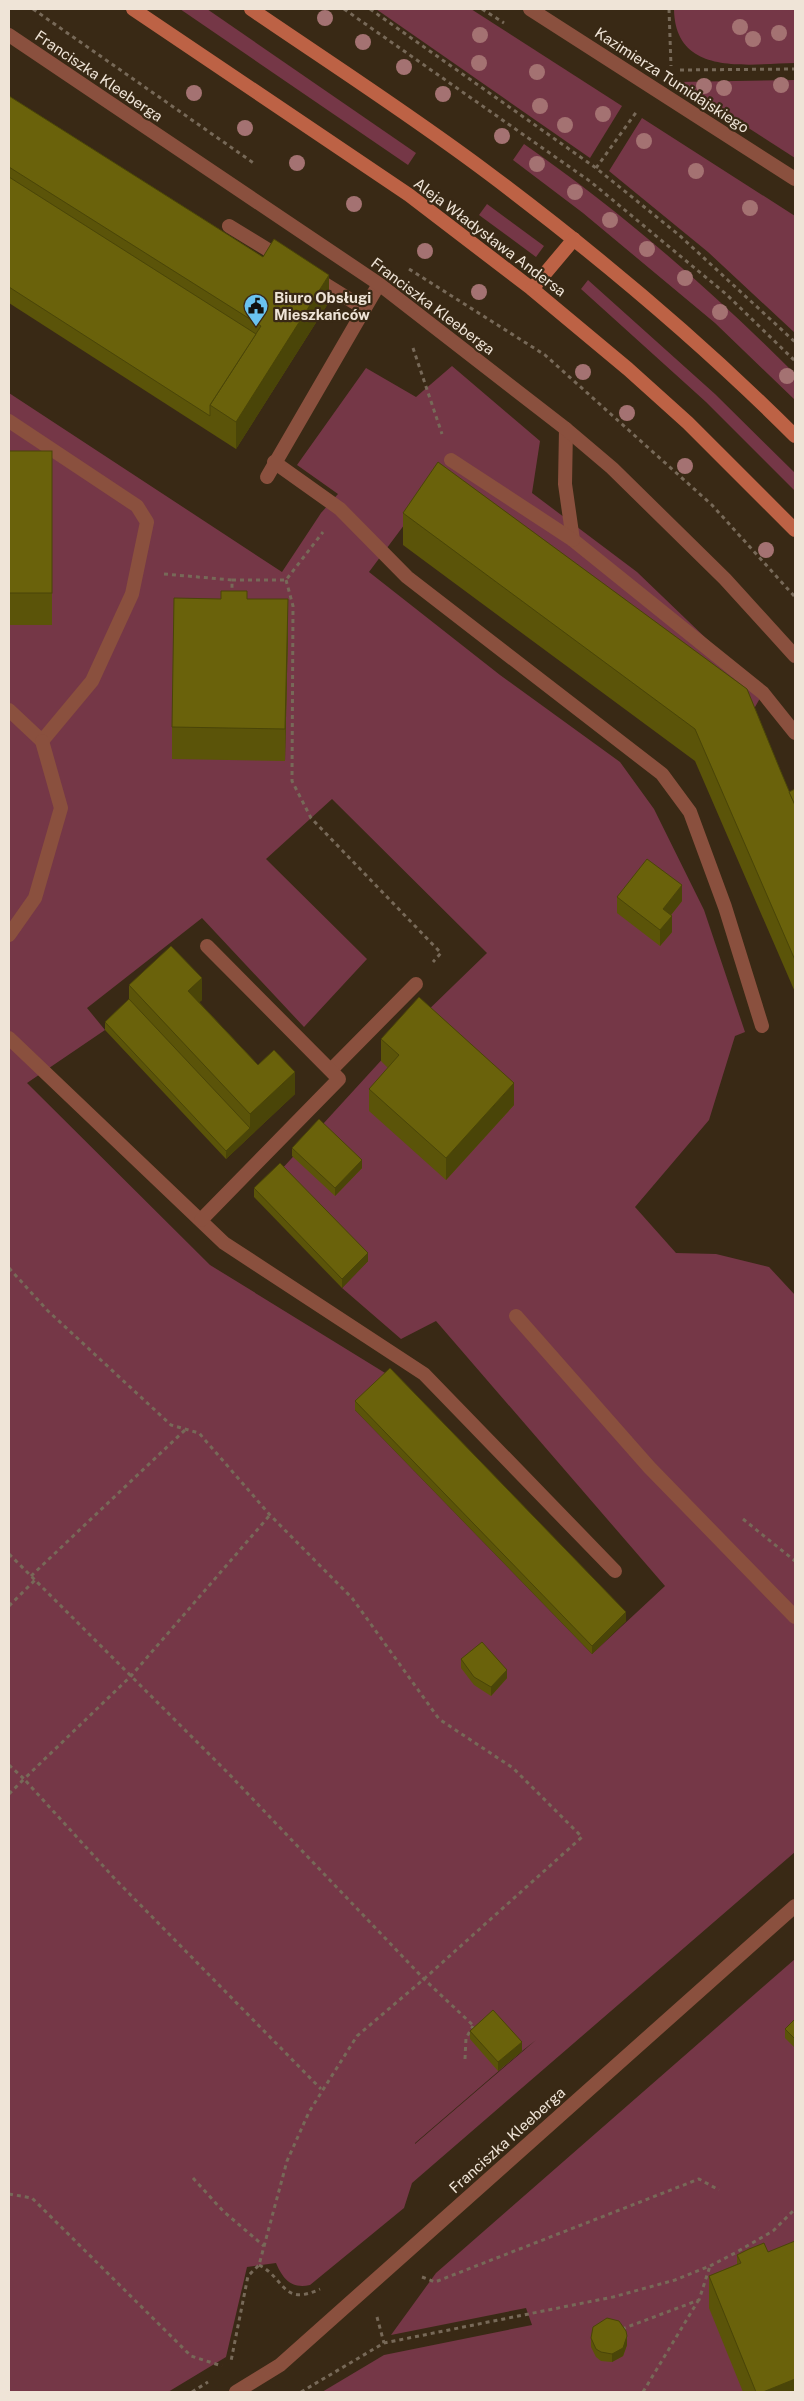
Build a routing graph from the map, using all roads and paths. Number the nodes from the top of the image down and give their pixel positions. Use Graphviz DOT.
graph roads {
  1 [pos="133,9"];
  2 [pos="251,9"];
  3 [pos="344,9"];
  4 [pos="370,9"];
  5 [pos="530,9"];
  6 [pos="670,9"];
  7 [pos="9,35"];
  8 [pos="795,69"];
  9 [pos="795,179"];
  10 [pos="229,226"];
  11 [pos="574,239"];
  12 [pos="379,284"];
  13 [pos="532,289"];
  14 [pos="365,309"];
  15 [pos="795,342"];
  16 [pos="411,343"];
  17 [pos="795,361"];
  18 [pos="9,421"];
  19 [pos="566,429"];
  20 [pos="795,436"];
  21 [pos="451,460"];
  22 [pos="274,462"];
  23 [pos="267,477"];
  24 [pos="340,509"];
  25 [pos="795,530"];
  26 [pos="573,540"];
  27 [pos="138,572"];
  28 [pos="232,580"];
  29 [pos="286,580"];
  30 [pos="232,597"];
  31 [pos="795,656"];
  32 [pos="9,710"];
  33 [pos="795,733"];
  34 [pos="42,741"];
  35 [pos="9,935"];
  36 [pos="207,946"];
  37 [pos="416,984"];
  38 [pos="762,1026"];
  39 [pos="9,1038"];
  40 [pos="330,1070"];
  41 [pos="201,1220"];
  42 [pos="9,1268"];
  43 [pos="516,1316"];
  44 [pos="186,1429"];
  45 [pos="270,1515"];
  46 [pos="9,1554"];
  47 [pos="615,1571"];
  48 [pos="31,1576"];
  49 [pos="35,1580"];
  50 [pos="9,1606"];
  51 [pos="795,1617"];
  52 [pos="131,1676"];
  53 [pos="9,1764"];
  54 [pos="24,1778"];
  55 [pos="9,1794"];
  56 [pos="795,1906"];
  57 [pos="424,1979"];
  58 [pos="473,2026"];
  59 [pos="480,2031"];
  60 [pos="465,2059"];
  61 [pos="321,2090"];
  62 [pos="193,2178"];
  63 [pos="719,2190"];
  64 [pos="9,2194"];
  65 [pos="795,2210"];
  66 [pos="264,2246"];
  67 [pos="735,2253"];
  68 [pos="738,2260"];
  69 [pos="259,2266"];
  70 [pos="710,2266"];
  71 [pos="419,2276"];
  72 [pos="325,2285"];
  73 [pos="699,2300"];
  74 [pos="619,2330"];
  75 [pos="215,2378"];
  76 [pos="192,2392"];
  77 [pos="236,2392"];
  78 [pos="301,2392"];
  79 [pos="643,2392"];
  1 -- 13 [label="main road, Aleja Władysława Andersa"];
  2 -- 11 [label="main road"];
  3 -- 17 [label="path"];
  4 -- 15 [label="path"];
  5 -- 9 [label="street, Kazimierza Tumidajskiego"];
  6 -- 8 [label="path"];
  7 -- 12 [label="street, Franciszka Kleeberga"];
  10 -- 14 [label="street"];
  11 -- 13 [label="main road"];
  11 -- 20 [label="main road"];
  12 -- 14 [label="street"];
  12 -- 19 [label="street, Franciszka Kleeberga"];
  13 -- 25 [label="main road, Aleja Władysława Andersa"];
  14 -- 22 [label="street"];
  16 -- 21 [label="path"];
  18 -- 27 [label="street"];
  19 -- 26 [label="street"];
  19 -- 31 [label="street, Franciszka Kleeberga"];
  21 -- 26 [label="street"];
  22 -- 23 [label="street"];
  22 -- 24 [label="street"];
  24 -- 29 [label="path"];
  24 -- 38 [label="street"];
  26 -- 33 [label="street"];
  27 -- 28 [label="path"];
  27 -- 34 [label="street"];
  28 -- 29 [label="path"];
  28 -- 30 [label="path"];
  29 -- 37 [label="path"];
  32 -- 34 [label="street"];
  34 -- 35 [label="street"];
  36 -- 40 [label="street"];
  37 -- 40 [label="street"];
  39 -- 41 [label="street"];
  40 -- 41 [label="street"];
  41 -- 47 [label="street"];
  42 -- 44 [label="path"];
  43 -- 51 [label="street"];
  44 -- 45 [label="path"];
  44 -- 48 [label="path"];
  45 -- 52 [label="path"];
  45 -- 57 [label="path"];
  46 -- 48 [label="path"];
  48 -- 49 [label="path"];
  49 -- 50 [label="path"];
  49 -- 52 [label="path"];
  52 -- 54 [label="path"];
  52 -- 57 [label="path"];
  53 -- 54 [label="path"];
  54 -- 55 [label="path"];
  54 -- 61 [label="path"];
  56 -- 77 [label="street, Franciszka Kleeberga"];
  57 -- 58 [label="path"];
  57 -- 61 [label="path"];
  58 -- 59 [label="path"];
  58 -- 60 [label="path"];
  61 -- 66 [label="path"];
  62 -- 66 [label="path"];
  63 -- 71 [label="path"];
  64 -- 69 [label="path"];
  65 -- 67 [label="path"];
  66 -- 69 [label="path"];
  67 -- 68 [label="path"];
  67 -- 70 [label="path"];
  69 -- 72 [label="path"];
  70 -- 73 [label="path"];
  70 -- 78 [label="path"];
  73 -- 74 [label="path"];
  73 -- 79 [label="path"];
  75 -- 76 [label="path"];
}
